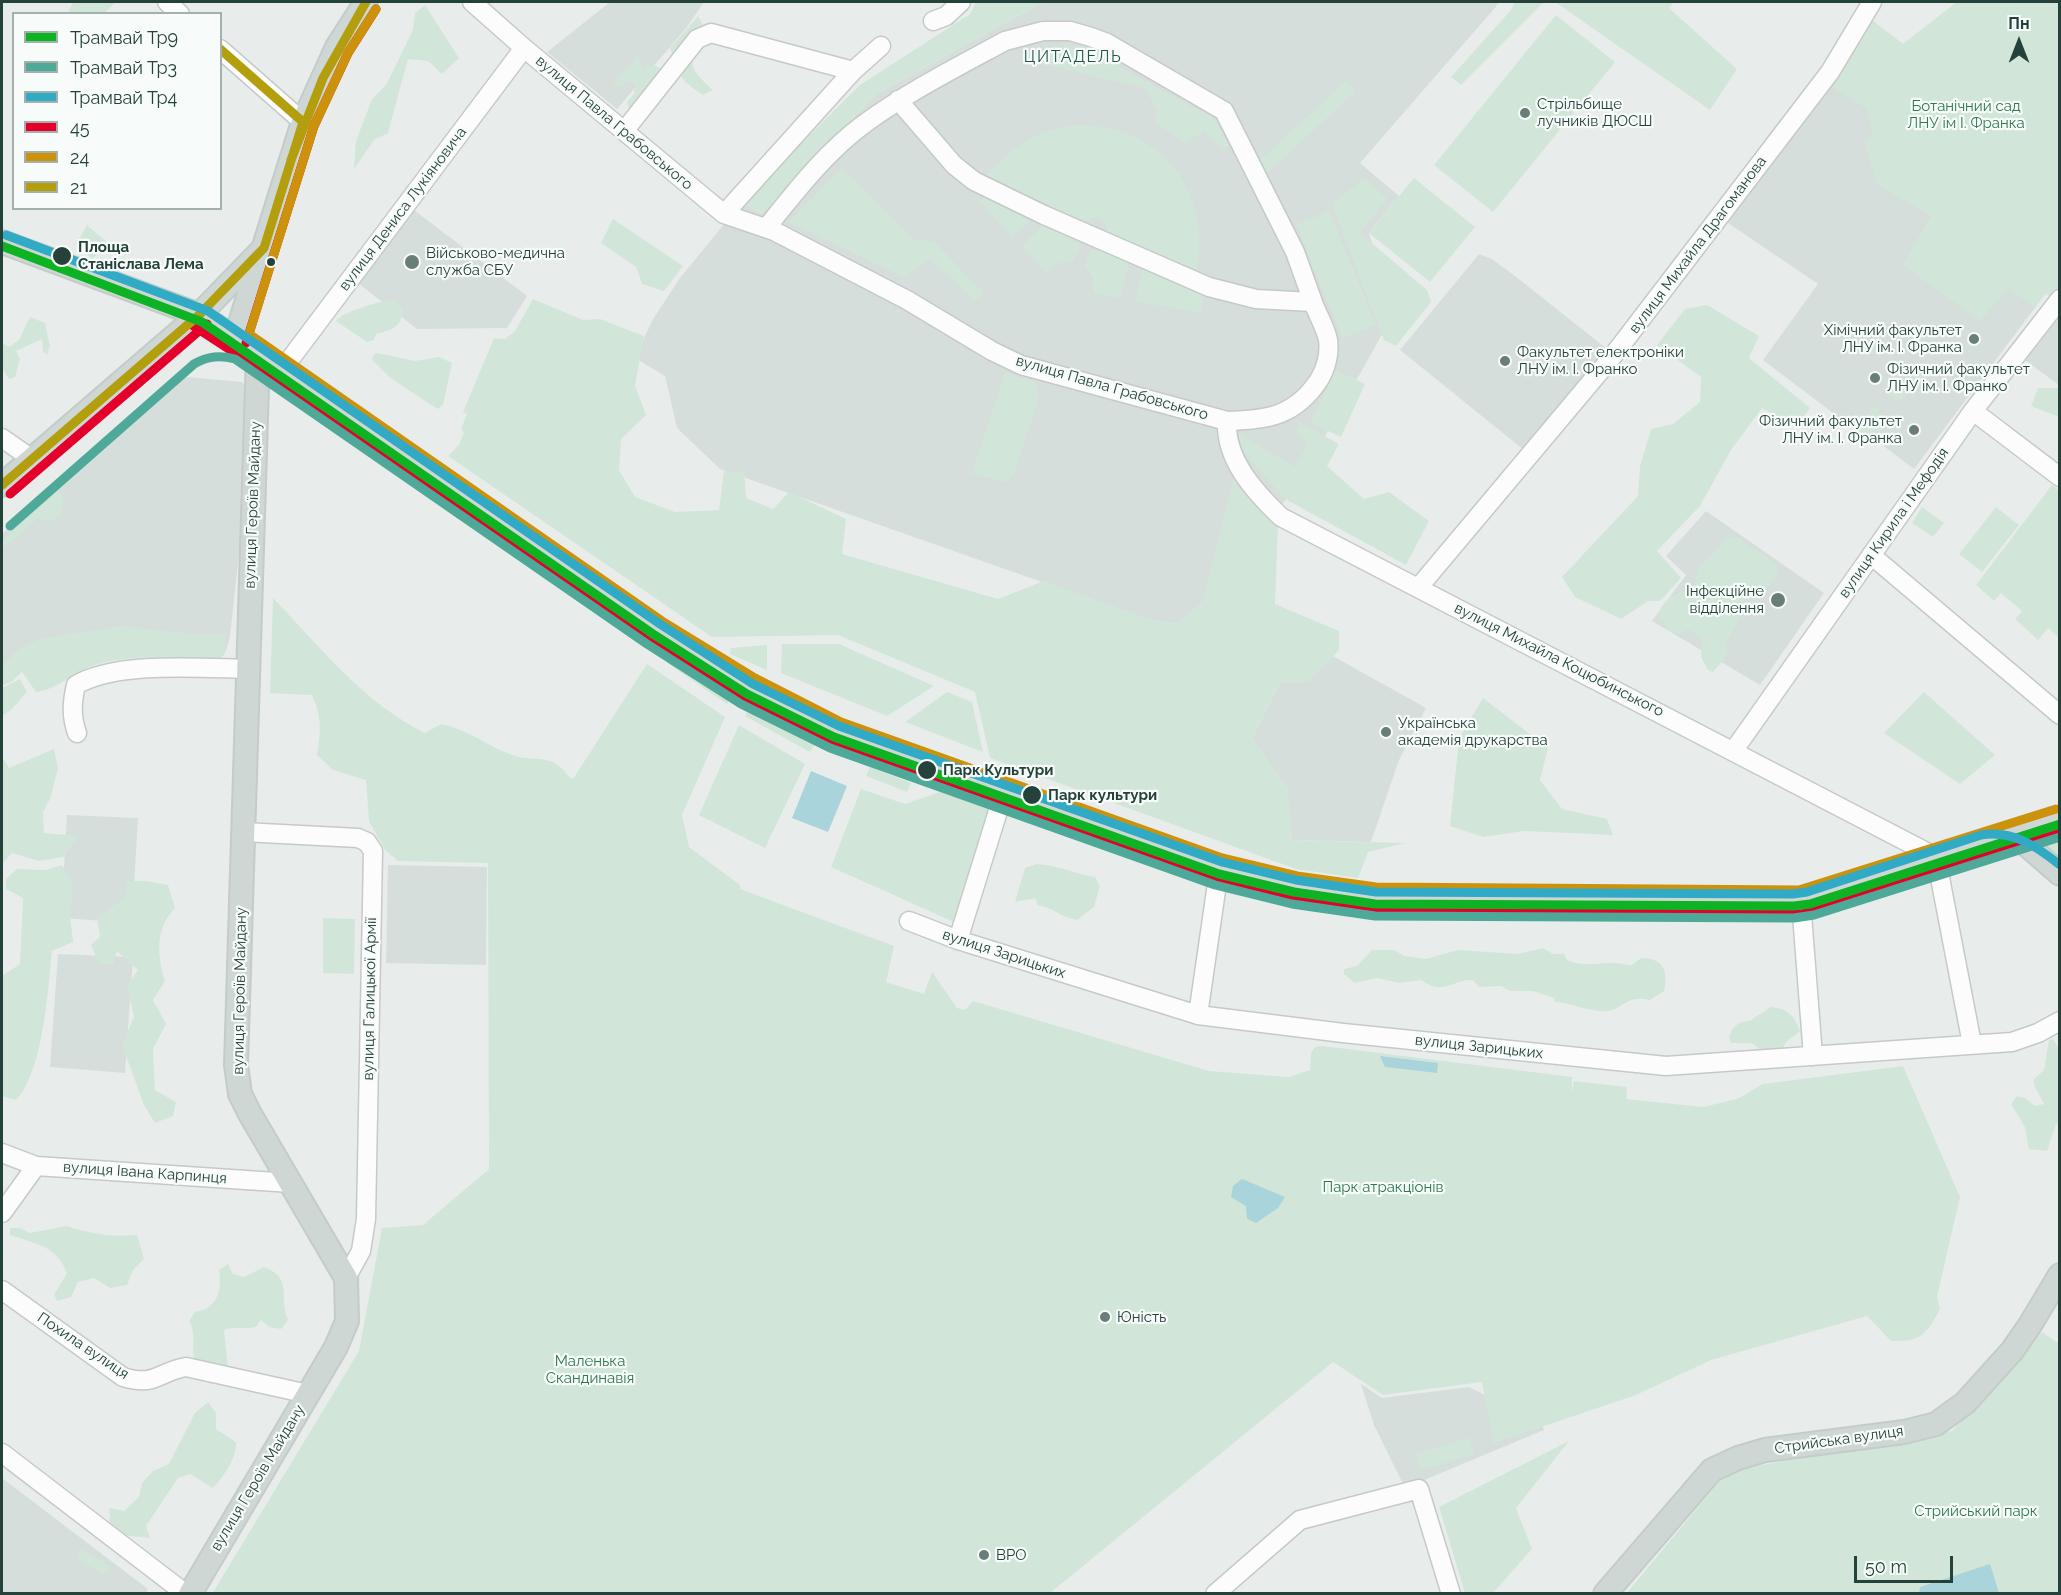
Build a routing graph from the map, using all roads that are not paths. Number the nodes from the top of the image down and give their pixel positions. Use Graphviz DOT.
graph roads {
  1 [pos="366,2"];
  2 [pos="472,2"];
  3 [pos="961,2"];
  4 [pos="1872,2"];
  5 [pos="933,21"];
  6 [pos="881,46"];
  7 [pos="524,48"];
  8 [pos="222,52"];
  9 [pos="853,70"];
  10 [pos="898,100"];
  11 [pos="303,122"];
  12 [pos="626,130"];
  13 [pos="724,214"];
  14 [pos="767,227"];
  15 [pos="2,242"];
  16 [pos="264,248"];
  17 [pos="1312,302"];
  18 [pos="2056,303"];
  19 [pos="199,315"];
  20 [pos="235,339"];
  21 [pos="258,354"];
  22 [pos="282,370"];
  23 [pos="1973,411"];
  24 [pos="1227,421"];
  25 [pos="2,438"];
  26 [pos="32,459"];
  27 [pos="2060,477"];
  28 [pos="2,485"];
  29 [pos="1871,555"];
  30 [pos="1418,588"];
  31 [pos="249,669"];
  32 [pos="2060,715"];
  33 [pos="77,733"];
  34 [pos="1734,750"];
  35 [pos="1004,792"];
  36 [pos="2060,820"];
  37 [pos="243,832"];
  38 [pos="2014,834"];
  39 [pos="1936,857"];
  40 [pos="1219,870"];
  41 [pos="2060,874"];
  42 [pos="1801,902"];
  43 [pos="909,921"];
  44 [pos="958,940"];
  45 [pos="1198,1015"];
  46 [pos="2060,1022"];
  47 [pos="1972,1044"];
  48 [pos="1813,1056"];
  49 [pos="2,1153"];
  50 [pos="36,1166"];
  51 [pos="291,1183"];
  52 [pos="2,1213"];
  53 [pos="2060,1275"];
  54 [pos="346,1278"];
  55 [pos="2,1290"];
  56 [pos="308,1394"];
  57 [pos="2,1453"];
  58 [pos="1235,1587"];
  59 [pos="180,1591"];
  60 [pos="1215,1593"];
  61 [pos="1451,1593"];
  62 [pos="1605,1593"];
  1 -- 11 [label="main road"];
  2 -- 7 [label="street, вулиця Павла Грабовського"];
  3 -- 5 [label="street"];
  4 -- 30 [label="street, вулиця Михайла Драгоманова"];
  6 -- 9 [label="street"];
  7 -- 12 [label="street, вулиця Павла Грабовського"];
  7 -- 22 [label="street, вулиця Дениса Лукіяновича"];
  8 -- 11 [label="street"];
  9 -- 12 [label="street"];
  9 -- 13 [label="street"];
  10 -- 14 [label="street, вулиця Павла Грабовського"];
  10 -- 17 [label="street"];
  10 -- 17 [label="street, вулиця Павла Грабовського"];
  11 -- 16 [label="main road"];
  12 -- 13 [label="street, вулиця Павла Грабовського"];
  13 -- 14 [label="street, вулиця Павла Грабовського"];
  14 -- 24 [label="street, вулиця Павла Грабовського"];
  15 -- 19 [label="main road"];
  16 -- 19 [label="main road"];
  16 -- 20 [label="main road"];
  17 -- 24 [label="street, вулиця Павла Грабовського"];
  18 -- 23 [label="street, вулиця Кирила і Мефодія"];
  19 -- 20 [label="main road"];
  19 -- 26 [label="main road"];
  20 -- 21 [label="main road"];
  21 -- 22 [label="main road"];
  21 -- 31 [label="main road, вулиця Героїв Майдану"];
  22 -- 35 [label="main road"];
  23 -- 27 [label="street"];
  23 -- 29 [label="street, вулиця Кирила і Мефодія"];
  24 -- 30 [label="street, вулиця Михайла Коцюбинського"];
  25 -- 26 [label="street"];
  26 -- 28 [label="main road"];
  29 -- 32 [label="street"];
  29 -- 34 [label="street, вулиця Кирила і Мефодія"];
  30 -- 34 [label="street, вулиця Михайла Коцюбинського"];
  31 -- 33 [label="street"];
  31 -- 37 [label="main road, вулиця Героїв Майдану"];
  34 -- 39 [label="street, вулиця Михайла Коцюбинського"];
  35 -- 40 [label="main road"];
  35 -- 44 [label="street"];
  36 -- 38 [label="main road"];
  37 -- 51 [label="main road, вулиця Героїв Майдану"];
  37 -- 54 [label="street, вулиця Галицької Армії"];
  38 -- 39 [label="main road"];
  38 -- 41 [label="main road"];
  39 -- 42 [label="main road"];
  39 -- 47 [label="street"];
  40 -- 42 [label="main road"];
  40 -- 45 [label="street"];
  42 -- 48 [label="street"];
  43 -- 44 [label="street, вулиця Зарицьких"];
  44 -- 45 [label="street, вулиця Зарицьких"];
  45 -- 48 [label="street, вулиця Зарицьких"];
  46 -- 47 [label="street, вулиця Зарицьких"];
  47 -- 48 [label="street, вулиця Зарицьких"];
  49 -- 50 [label="street, вулиця Івана Карпинця"];
  50 -- 51 [label="street, вулиця Івана Карпинця"];
  50 -- 52 [label="street"];
  51 -- 54 [label="main road, вулиця Героїв Майдану"];
  53 -- 62 [label="main road, Стрийська вулиця"];
  54 -- 56 [label="main road, вулиця Героїв Майдану"];
  55 -- 56 [label="street, Похила вулиця"];
  56 -- 59 [label="main road, вулиця Героїв Майдану"];
  57 -- 59 [label="street"];
  58 -- 60 [label="street"];
  58 -- 61 [label="street"];
}
